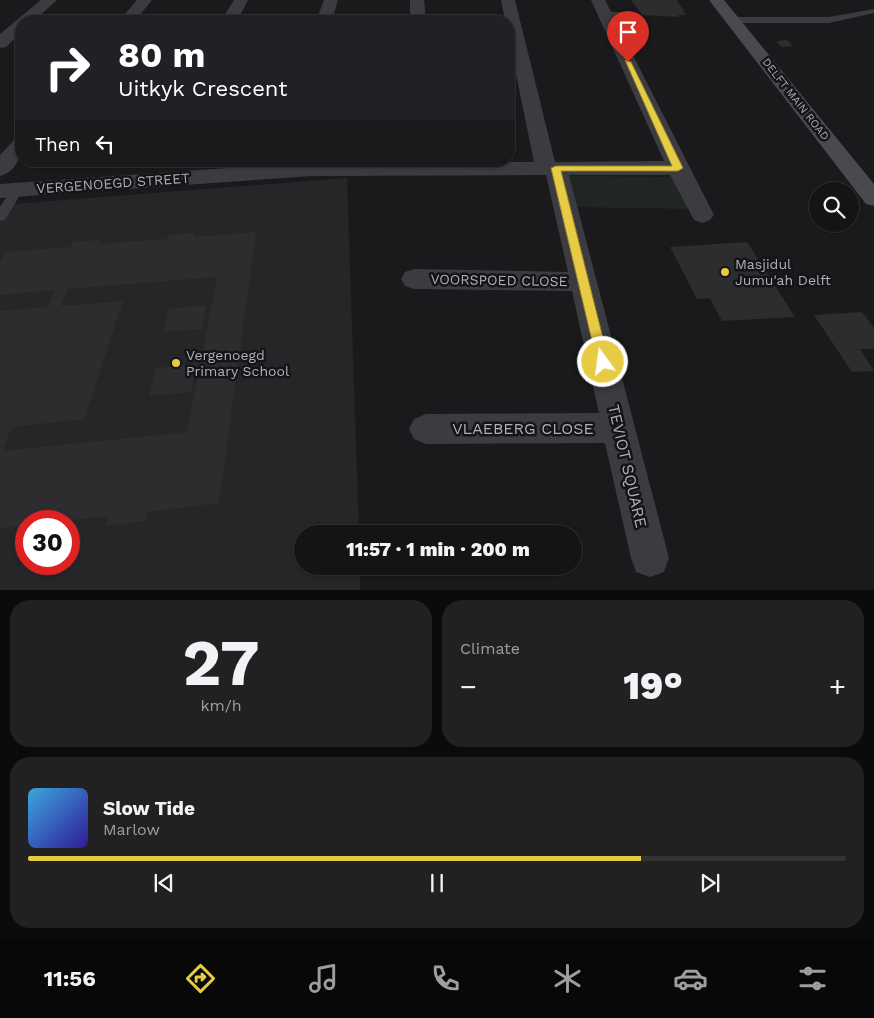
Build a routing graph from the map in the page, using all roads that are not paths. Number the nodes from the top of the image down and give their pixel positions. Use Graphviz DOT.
graph roads {
  1 [pos="50,0"];
  2 [pos="145,0"];
  3 [pos="241,0"];
  4 [pos="331,0"];
  5 [pos="417,0"];
  6 [pos="508,0"];
  7 [pos="716,0"];
  8 [pos="601,8"];
  9 [pos="873,12"];
  10 [pos="32,15"];
  11 [pos="131,15"];
  12 [pos="232,15"];
  13 [pos="326,15"];
  14 [pos="418,15"];
  15 [pos="512,15"];
  16 [pos="632,15"];
  17 [pos="733,20"];
  18 [pos="515,27"];
  19 [pos="15,29"];
  20 [pos="0,43"];
  21 [pos="15,151"];
  22 [pos="146,167"];
  23 [pos="271,167"];
  24 [pos="505,167"];
  25 [pos="551,168"];
  26 [pos="678,168"];
  27 [pos="0,169"];
  28 [pos="138,181"];
  29 [pos="8,190"];
  30 [pos="874,199"];
  31 [pos="702,215"];
  32 [pos="0,217"];
  33 [pos="414,279"];
  34 [pos="583,282"];
  35 [pos="426,428"];
  36 [pos="619,428"];
  37 [pos="650,558"];
  1 -- 10 [label="street"];
  2 -- 11 [label="street"];
  3 -- 12 [label="street"];
  4 -- 13 [label="street"];
  5 -- 14 [label="street"];
  6 -- 15 [label="street, TEVIOT SQUARE"];
  7 -- 17 [label="street, DELFT MAIN ROAD"];
  8 -- 16 [label="lane"];
  8 -- 26 [label="street"];
  9 -- 17 [label="lane"];
  17 -- 30 [label="street, DELFT MAIN ROAD"];
  18 -- 25 [label="street, TEVIOT SQUARE"];
  19 -- 20 [label="street"];
  21 -- 27 [label="street"];
  22 -- 28 [label="street"];
  23 -- 28 [label="street, VERGENOEGD STREET"];
  24 -- 25 [label="street, VERGENOEGD STREET"];
  25 -- 26 [label="street, VERGENOEGD STREET"];
  25 -- 34 [label="street, TEVIOT SQUARE"];
  26 -- 31 [label="street"];
  28 -- 29 [label="street, VERGENOEGD STREET"];
  29 -- 32 [label="lane"];
  33 -- 34 [label="street, VOORSPOED CLOSE"];
  34 -- 36 [label="street, TEVIOT SQUARE"];
  35 -- 36 [label="street, VLAEBERG CLOSE"];
  36 -- 37 [label="street, TEVIOT SQUARE"];
}
